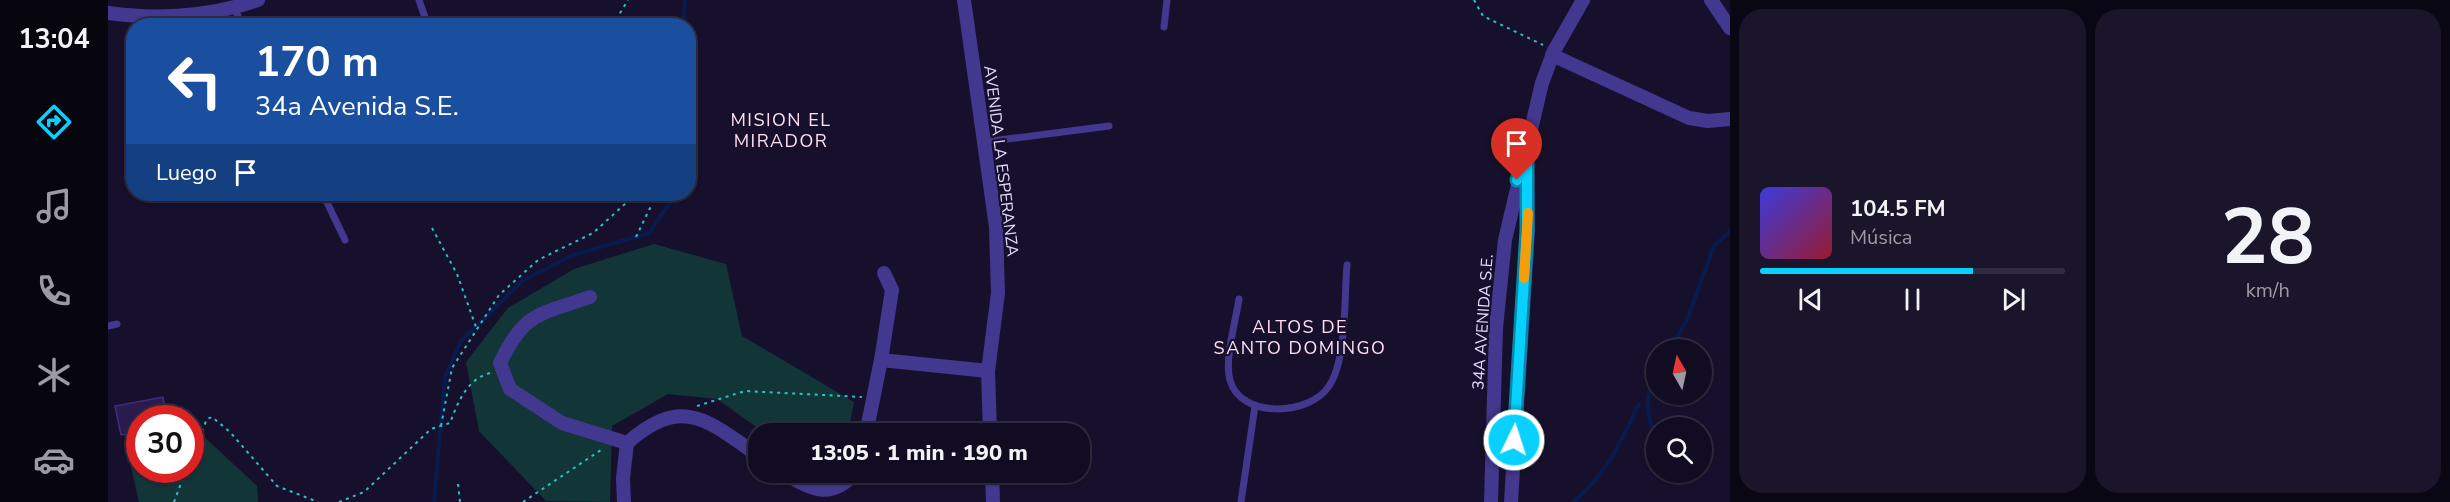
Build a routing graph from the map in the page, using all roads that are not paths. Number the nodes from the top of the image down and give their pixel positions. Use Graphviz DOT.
graph roads {
  1 [pos="258,0"];
  2 [pos="419,0"];
  3 [pos="964,0"];
  4 [pos="1167,0"];
  5 [pos="1582,0"];
  6 [pos="1711,0"];
  7 [pos="234,8"];
  8 [pos="108,13"];
  9 [pos="160,18"];
  10 [pos="176,18"];
  11 [pos="239,18"];
  12 [pos="425,18"];
  13 [pos="1164,27"];
  14 [pos="1730,28"];
  15 [pos="1553,53"];
  16 [pos="1730,119"];
  17 [pos="1109,126"];
  18 [pos="984,142"];
  19 [pos="1527,148"];
  20 [pos="326,201"];
  21 [pos="345,240"];
  22 [pos="1347,265"];
  23 [pos="884,273"];
  24 [pos="590,297"];
  25 [pos="1239,299"];
  26 [pos="117,324"];
  27 [pos="108,326"];
  28 [pos="881,360"];
  29 [pos="988,371"];
  30 [pos="1255,406"];
  31 [pos="868,423"];
  32 [pos="990,423"];
  33 [pos="622,441"];
  34 [pos="748,448"];
  35 [pos="1492,461"];
  36 [pos="1512,463"];
  37 [pos="799,483"];
  38 [pos="847,483"];
  39 [pos="992,483"];
  40 [pos="827,496"];
  41 [pos="624,502"];
  42 [pos="993,502"];
  43 [pos="1241,502"];
  44 [pos="1491,502"];
  45 [pos="1511,502"];
  1 -- 7 [label="street"];
  2 -- 12 [label="lane"];
  3 -- 18 [label="street, AVENIDA LA ESPERANZA"];
  4 -- 13 [label="lane"];
  5 -- 15 [label="street, 34A AVENIDA S.E."];
  6 -- 14 [label="street"];
  7 -- 10 [label="street"];
  7 -- 11 [label="lane"];
  8 -- 9 [label="street"];
  15 -- 16 [label="street"];
  15 -- 19 [label="street, 34A AVENIDA S.E."];
  17 -- 18 [label="lane"];
  18 -- 29 [label="street, AVENIDA LA ESPERANZA"];
  19 -- 35 [label="street, 34A AVENIDA S.E."];
  19 -- 36 [label="street, 34A AVENIDA S.E."];
  20 -- 21 [label="lane"];
  22 -- 30 [label="lane"];
  23 -- 28 [label="street"];
  24 -- 33 [label="street"];
  25 -- 30 [label="lane"];
  26 -- 27 [label="lane"];
  28 -- 29 [label="street"];
  28 -- 31 [label="street"];
  29 -- 32 [label="street, AVENIDA LA ESPERANZA"];
  30 -- 43 [label="lane"];
  33 -- 34 [label="street"];
  33 -- 41 [label="street"];
  35 -- 36 [label="street"];
  35 -- 44 [label="street, 34A AVENIDA S.E."];
  36 -- 45 [label="street, 34A AVENIDA S.E."];
  37 -- 40 [label="street"];
  38 -- 40 [label="street"];
  39 -- 42 [label="street"];
}
